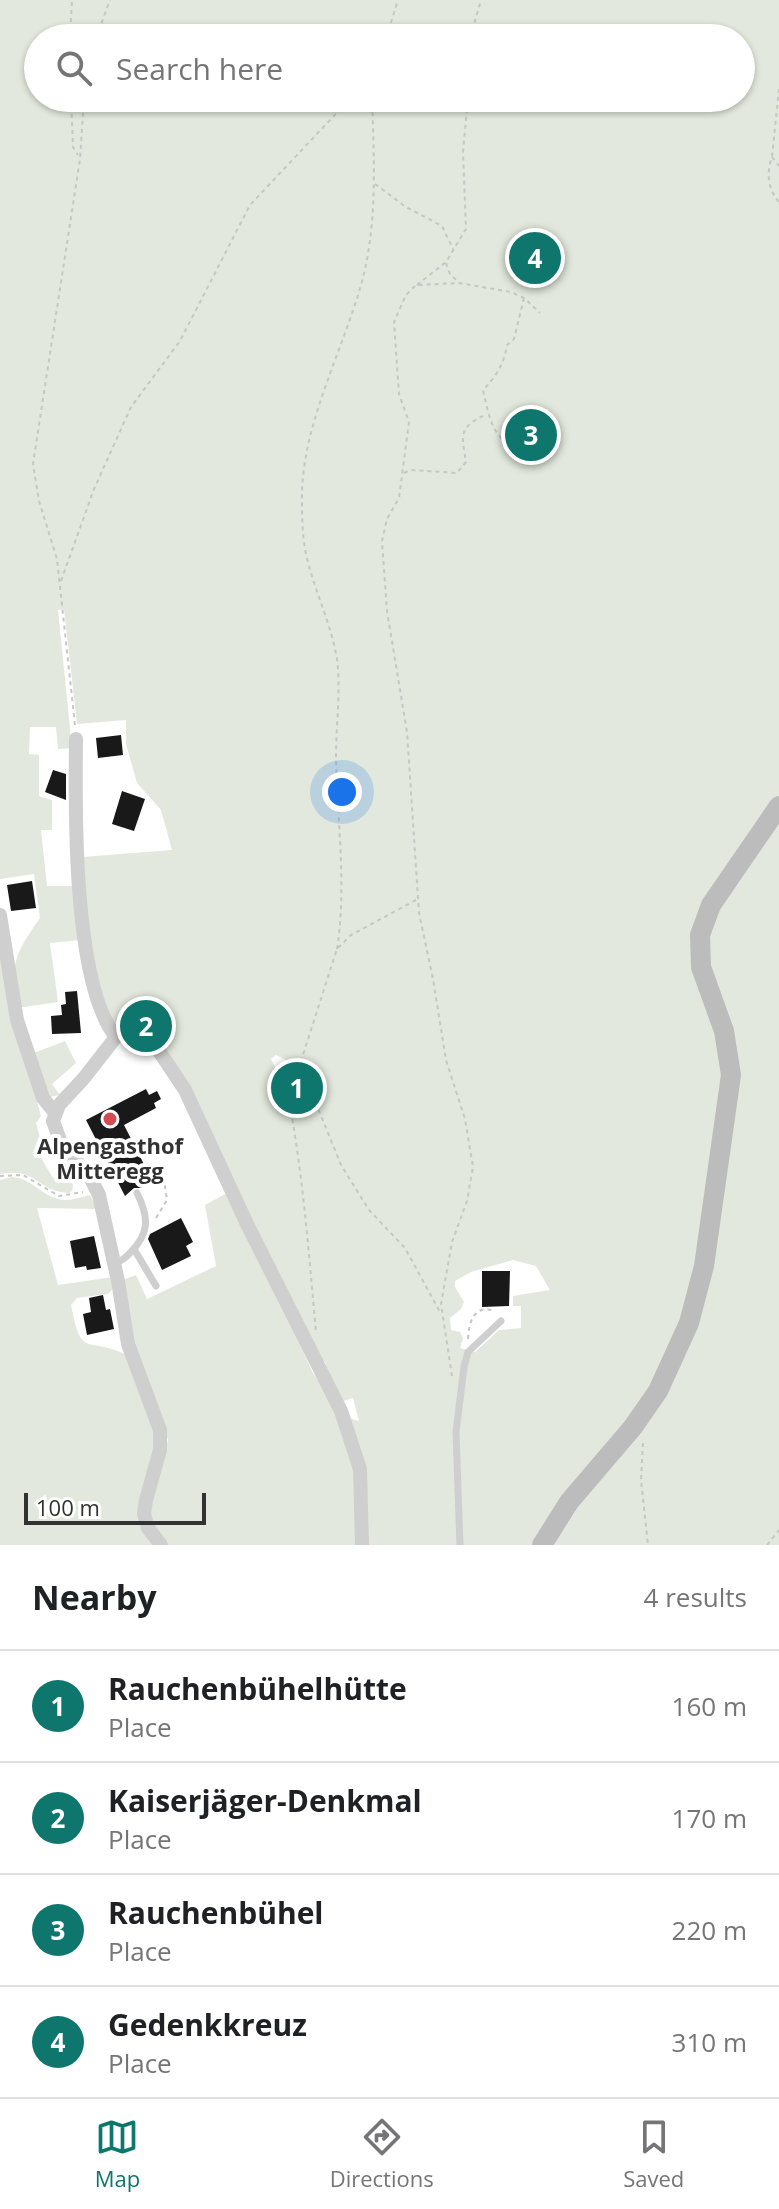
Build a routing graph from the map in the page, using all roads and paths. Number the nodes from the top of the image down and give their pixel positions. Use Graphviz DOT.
graph roads {
  1 [pos="72,0"];
  2 [pos="110,0"];
  3 [pos="398,0"];
  4 [pos="481,0"];
  5 [pos="71,24"];
  6 [pos="101,24"];
  7 [pos="390,24"];
  8 [pos="474,24"];
  9 [pos="779,89"];
  10 [pos="72,112"];
  11 [pos="83,112"];
  12 [pos="338,112"];
  13 [pos="372,112"];
  14 [pos="467,112"];
  15 [pos="772,157"];
  16 [pos="80,159"];
  17 [pos="779,166"];
  18 [pos="373,182"];
  19 [pos="779,202"];
  20 [pos="454,250"];
  21 [pos="446,262"];
  22 [pos="459,283"];
  23 [pos="416,285"];
  24 [pos="524,298"];
  25 [pos="540,313"];
  26 [pos="488,413"];
  27 [pos="531,435"];
  28 [pos="403,474"];
  29 [pos="61,582"];
  30 [pos="76,739"];
  31 [pos="779,806"];
  32 [pos="417,900"];
  33 [pos="0,915"];
  34 [pos="337,949"];
  35 [pos="116,1037"];
  36 [pos="300,1064"];
  37 [pos="55,1113"];
  38 [pos="0,1176"];
  39 [pos="164,1180"];
  40 [pos="94,1184"];
  41 [pos="137,1193"];
  42 [pos="147,1228"];
  43 [pos="134,1249"];
  44 [pos="114,1263"];
  45 [pos="156,1286"];
  46 [pos="440,1313"];
  47 [pos="499,1322"];
  48 [pos="318,1343"];
  49 [pos="468,1352"];
  50 [pos="459,1404"];
  51 [pos="633,1427"];
  52 [pos="779,1530"];
  53 [pos="161,1545"];
  54 [pos="362,1545"];
  55 [pos="460,1545"];
  56 [pos="542,1545"];
  57 [pos="648,1545"];
  58 [pos="767,1545"];
  1 -- 5 [label="path"];
  2 -- 6 [label="path"];
  3 -- 7 [label="path"];
  4 -- 8 [label="path"];
  9 -- 15 [label="path"];
  10 -- 16 [label="path"];
  11 -- 16 [label="path"];
  12 -- 29 [label="path"];
  13 -- 18 [label="path"];
  14 -- 20 [label="path"];
  15 -- 17 [label="path"];
  15 -- 19 [label="path"];
  16 -- 29 [label="path"];
  18 -- 20 [label="path"];
  18 -- 34 [label="path"];
  20 -- 21 [label="path"];
  21 -- 22 [label="path"];
  21 -- 23 [label="path"];
  22 -- 23 [label="path"];
  22 -- 24 [label="path"];
  23 -- 28 [label="path"];
  24 -- 25 [label="path"];
  24 -- 26 [label="path"];
  26 -- 27 [label="path"];
  26 -- 28 [label="path"];
  28 -- 32 [label="path"];
  29 -- 30 [label="path"];
  30 -- 35 [label="street"];
  31 -- 51 [label="main road"];
  32 -- 34 [label="path"];
  32 -- 46 [label="path"];
  33 -- 37 [label="street"];
  34 -- 36 [label="path"];
  35 -- 37 [label="street"];
  35 -- 54 [label="street"];
  36 -- 46 [label="path"];
  36 -- 48 [label="path"];
  37 -- 40 [label="street"];
  38 -- 40 [label="path"];
  39 -- 42 [label="path"];
  40 -- 44 [label="street"];
  41 -- 42 [label="lane"];
  42 -- 43 [label="lane"];
  43 -- 44 [label="lane"];
  43 -- 45 [label="lane"];
  44 -- 53 [label="street"];
  46 -- 50 [label="path"];
  47 -- 49 [label="lane"];
  47 -- 49 [label="path"];
  49 -- 50 [label="lane"];
  50 -- 55 [label="lane"];
  51 -- 56 [label="main road"];
  51 -- 57 [label="path"];
  52 -- 58 [label="path"];
}
